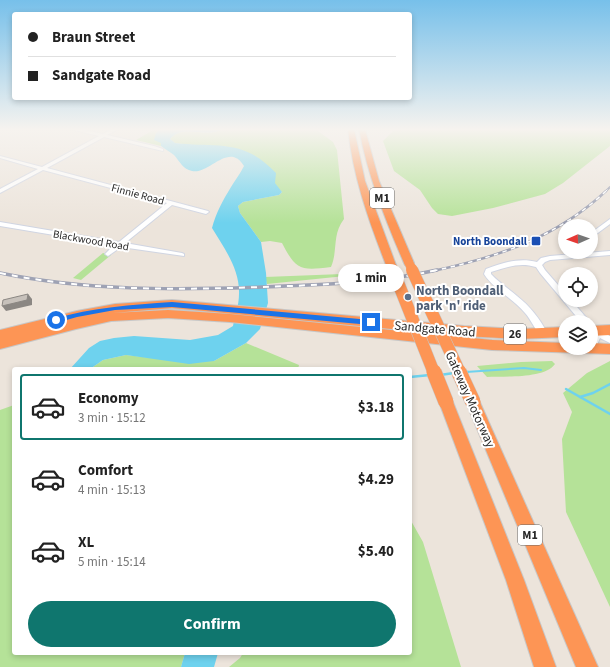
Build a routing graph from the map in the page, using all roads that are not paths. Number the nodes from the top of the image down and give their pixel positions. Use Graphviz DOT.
graph roads {
  1 [pos="12,160"];
  2 [pos="57,160"];
  3 [pos="356,160"];
  4 [pos="369,160"];
  5 [pos="42,168"];
  6 [pos="0,191"];
  7 [pos="171,203"];
  8 [pos="206,212"];
  9 [pos="610,221"];
  10 [pos="0,224"];
  11 [pos="598,230"];
  12 [pos="119,245"];
  13 [pos="598,253"];
  14 [pos="610,253"];
  15 [pos="108,254"];
  16 [pos="182,255"];
  17 [pos="558,257"];
  18 [pos="539,265"];
  19 [pos="558,290"];
  20 [pos="573,307"];
  21 [pos="113,313"];
  22 [pos="579,315"];
  23 [pos="277,318"];
  24 [pos="598,329"];
  25 [pos="610,330"];
  26 [pos="558,333"];
  27 [pos="598,333"];
  28 [pos="544,334"];
  29 [pos="0,335"];
  30 [pos="610,340"];
  31 [pos="0,344"];
  32 [pos="558,348"];
  33 [pos="598,349"];
  34 [pos="610,349"];
  35 [pos="545,667"];
  36 [pos="587,667"];
  1 -- 5 [label="street, Finnie Road"];
  2 -- 5 [label="street"];
  3 -- 35 [label="highway, Gateway Motorway / M1, bridge"];
  4 -- 36 [label="highway, Gateway Motorway / M1, bridge"];
  5 -- 6 [label="street"];
  5 -- 7 [label="street, Finnie Road"];
  7 -- 8 [label="street, Finnie Road"];
  7 -- 12 [label="street"];
  9 -- 11 [label="street"];
  10 -- 12 [label="street, Blackwood Road"];
  12 -- 15 [label="street"];
  12 -- 16 [label="street, Blackwood Road"];
  13 -- 14 [label="street"];
  17 -- 18 [label="street"];
  18 -- 19 [label="street"];
  18 -- 28 [label="street"];
  20 -- 22 [label="street"];
  21 -- 23 [label="highway, Sandgate Road / 26"];
  21 -- 29 [label="highway, 26"];
  21 -- 31 [label="highway, 26"];
  23 -- 28 [label="highway, Sandgate Road / 26"];
  23 -- 32 [label="highway, Sandgate Road / 26"];
  24 -- 25 [label="highway"];
  26 -- 28 [label="highway, Sandgate Road / 26"];
  27 -- 30 [label="street"];
  33 -- 34 [label="highway, Sandgate Road / 26"];
}
